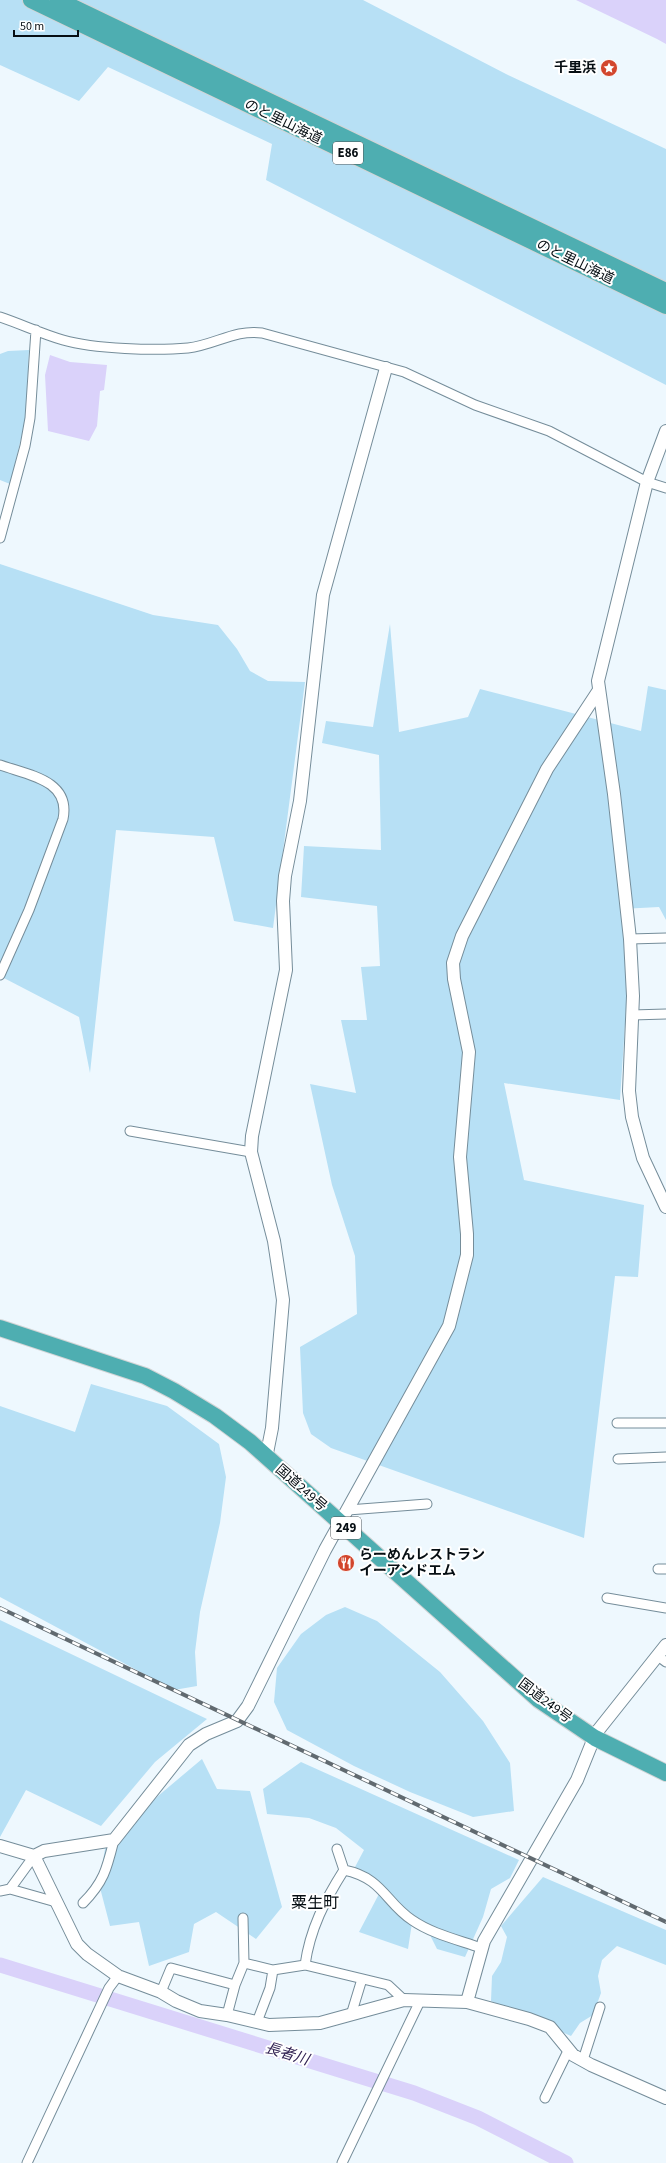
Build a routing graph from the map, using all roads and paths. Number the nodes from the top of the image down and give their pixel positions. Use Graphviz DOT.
graph roads {
  1 [pos="31,0"];
  2 [pos="58,0"];
  3 [pos="666,291"];
  4 [pos="666,306"];
  5 [pos="0,317"];
  6 [pos="36,330"];
  7 [pos="386,368"];
  8 [pos="666,431"];
  9 [pos="646,482"];
  10 [pos="666,488"];
  11 [pos="0,538"];
  12 [pos="599,690"];
  13 [pos="0,765"];
  14 [pos="666,938"];
  15 [pos="630,939"];
  16 [pos="0,975"];
  17 [pos="666,1014"];
  18 [pos="632,1015"];
  19 [pos="130,1131"];
  20 [pos="251,1152"];
  21 [pos="666,1208"];
  22 [pos="0,1328"];
  23 [pos="617,1423"];
  24 [pos="666,1423"];
  25 [pos="666,1457"];
  26 [pos="266,1458"];
  27 [pos="618,1459"];
  28 [pos="427,1504"];
  29 [pos="344,1517"];
  30 [pos="607,1598"];
  31 [pos="666,1608"];
  32 [pos="666,1645"];
  33 [pos="662,1659"];
  34 [pos="595,1738"];
  35 [pos="666,1773"];
  36 [pos="114,1840"];
  37 [pos="0,1846"];
  38 [pos="338,1849"];
  39 [pos="34,1856"];
  40 [pos="344,1870"];
  41 [pos="10,1890"];
  42 [pos="0,1891"];
  43 [pos="56,1902"];
  44 [pos="83,1903"];
  45 [pos="243,1918"];
  46 [pos="481,1948"];
  47 [pos="244,1963"];
  48 [pos="305,1965"];
  49 [pos="273,1970"];
  50 [pos="118,1976"];
  51 [pos="362,1979"];
  52 [pos="235,1985"];
  53 [pos="161,1992"];
  54 [pos="404,2000"];
  55 [pos="420,2001"];
  56 [pos="466,2002"];
  57 [pos="600,2007"];
  58 [pos="227,2014"];
  59 [pos="351,2015"];
  60 [pos="257,2022"];
  61 [pos="569,2049"];
  62 [pos="583,2060"];
  63 [pos="545,2098"];
  64 [pos="666,2098"];
  65 [pos="27,2163"];
  66 [pos="342,2163"];
  1 -- 4 [label="highway, のと里山海道 / E86"];
  2 -- 3 [label="highway, のと里山海道 / E86"];
  5 -- 6 [label="street"];
  6 -- 7 [label="street"];
  6 -- 11 [label="street"];
  7 -- 9 [label="street"];
  7 -- 20 [label="street"];
  8 -- 9 [label="street"];
  9 -- 10 [label="street"];
  9 -- 12 [label="street"];
  12 -- 15 [label="street"];
  12 -- 29 [label="street"];
  13 -- 16 [label="street"];
  14 -- 15 [label="street"];
  15 -- 18 [label="street"];
  17 -- 18 [label="street"];
  18 -- 21 [label="street"];
  19 -- 20 [label="street"];
  20 -- 26 [label="street"];
  22 -- 26 [label="highway, 国道249号 / 249"];
  23 -- 24 [label="street"];
  25 -- 27 [label="street"];
  26 -- 29 [label="highway, 国道249号 / 249"];
  28 -- 29 [label="street"];
  29 -- 34 [label="highway, 国道249号 / 249"];
  29 -- 36 [label="street"];
  30 -- 31 [label="street"];
  32 -- 33 [label="street"];
  33 -- 34 [label="street"];
  34 -- 35 [label="highway, 国道249号 / 249"];
  34 -- 46 [label="street"];
  36 -- 39 [label="street"];
  36 -- 44 [label="street"];
  37 -- 39 [label="street"];
  38 -- 40 [label="street"];
  39 -- 41 [label="street"];
  39 -- 43 [label="street"];
  40 -- 46 [label="street"];
  40 -- 48 [label="street"];
  41 -- 42 [label="street"];
  41 -- 43 [label="street"];
  43 -- 50 [label="street"];
  45 -- 47 [label="street"];
  46 -- 56 [label="street"];
  47 -- 49 [label="street"];
  47 -- 52 [label="street"];
  48 -- 49 [label="street"];
  48 -- 51 [label="street"];
  49 -- 60 [label="street"];
  50 -- 53 [label="street"];
  50 -- 65 [label="street"];
  51 -- 54 [label="street"];
  51 -- 59 [label="street"];
  52 -- 53 [label="street"];
  52 -- 58 [label="street"];
  53 -- 58 [label="street"];
  54 -- 55 [label="street"];
  54 -- 59 [label="street"];
  55 -- 56 [label="street"];
  55 -- 66 [label="street"];
  56 -- 61 [label="street"];
  57 -- 62 [label="street"];
  58 -- 60 [label="street"];
  59 -- 60 [label="street"];
  61 -- 62 [label="street"];
  61 -- 63 [label="street"];
  62 -- 64 [label="street"];
}
